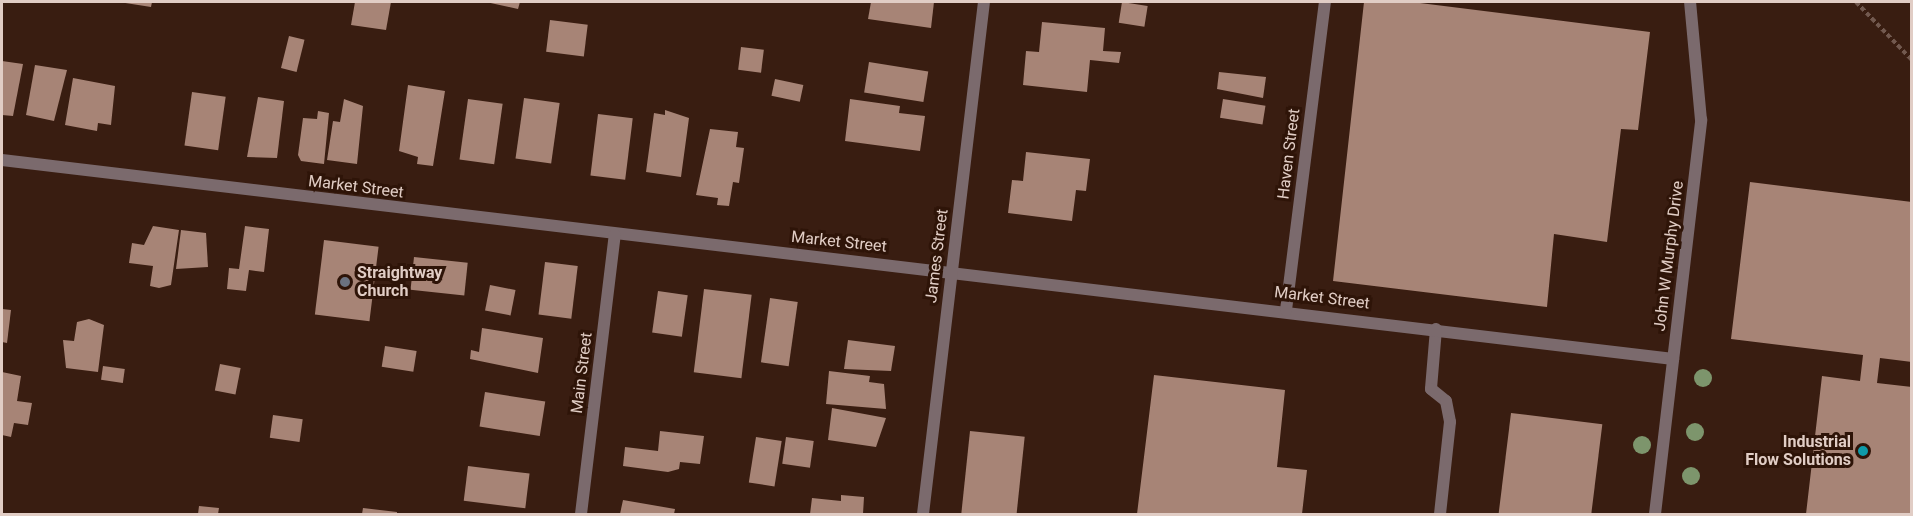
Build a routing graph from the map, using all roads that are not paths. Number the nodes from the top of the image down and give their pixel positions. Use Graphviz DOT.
graph roads {
  1 [pos="984,2"];
  2 [pos="1325,2"];
  3 [pos="1690,2"];
  4 [pos="2,160"];
  5 [pos="615,235"];
  6 [pos="952,270"];
  7 [pos="1286,310"];
  8 [pos="1436,329"];
  9 [pos="1673,359"];
  10 [pos="581,514"];
  11 [pos="923,514"];
  12 [pos="1440,514"];
  13 [pos="1655,514"];
  1 -- 6 [label="street, James Street"];
  2 -- 7 [label="street, Haven Street"];
  3 -- 9 [label="street, John W Murphy Drive"];
  4 -- 5 [label="street, Market Street"];
  5 -- 6 [label="street, Market Street"];
  5 -- 10 [label="street, Main Street"];
  6 -- 7 [label="street, Market Street"];
  6 -- 11 [label="street, James Street"];
  7 -- 8 [label="street, Market Street"];
  8 -- 9 [label="street, Market Street"];
  8 -- 12 [label="street"];
  9 -- 13 [label="street, John W Murphy Drive"];
}
